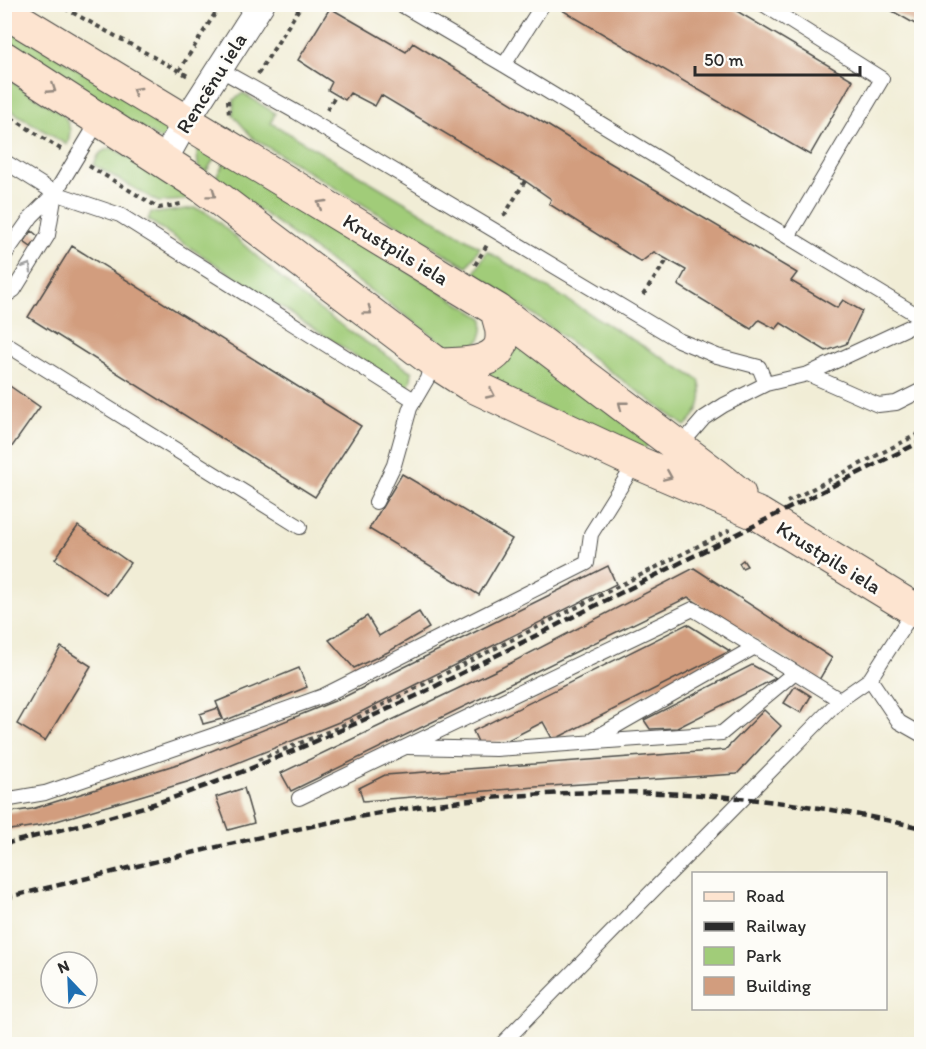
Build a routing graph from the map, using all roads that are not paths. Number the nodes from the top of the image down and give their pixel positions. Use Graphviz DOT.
graph roads {
  1 [pos="261,4"];
  2 [pos="400,4"];
  3 [pos="543,4"];
  4 [pos="763,4"];
  5 [pos="4,11"];
  6 [pos="4,58"];
  7 [pos="504,65"];
  8 [pos="213,78"];
  9 [pos="99,120"];
  10 [pos="186,121"];
  11 [pos="4,161"];
  12 [pos="163,162"];
  13 [pos="55,193"];
  14 [pos="788,237"];
  15 [pos="4,256"];
  16 [pos="4,297"];
  17 [pos="496,310"];
  18 [pos="921,320"];
  19 [pos="4,343"];
  20 [pos="437,362"];
  21 [pos="808,374"];
  22 [pos="766,384"];
  23 [pos="921,390"];
  24 [pos="414,400"];
  25 [pos="678,448"];
  26 [pos="636,462"];
  27 [pos="376,502"];
  28 [pos="763,516"];
  29 [pos="300,527"];
  30 [pos="918,612"];
  31 [pos="755,647"];
  32 [pos="795,672"];
  33 [pos="870,679"];
  34 [pos="840,700"];
  35 [pos="921,735"];
  36 [pos="591,741"];
  37 [pos="406,747"];
  38 [pos="299,798"];
  39 [pos="4,800"];
  40 [pos="502,1044"];
  1 -- 8 [label="street, Rencēnu iela"];
  2 -- 7 [label="lane"];
  3 -- 7 [label="lane"];
  4 -- 14 [label="lane"];
  10 -- 5 [label="main road, Krustpils iela, one-way"];
  6 -- 9 [label="main road, Krustpils iela, one-way"];
  7 -- 14 [label="lane"];
  8 -- 10 [label="street, Rencēnu iela"];
  8 -- 22 [label="lane"];
  9 -- 12 [label="main road, Krustpils iela"];
  9 -- 13 [label="lane"];
  10 -- 12 [label="street, Rencēnu iela"];
  17 -- 10 [label="main road, Krustpils iela, one-way"];
  11 -- 13 [label="lane"];
  12 -- 20 [label="main road, Krustpils iela, one-way"];
  13 -- 15 [label="lane"];
  16 -- 13 [label="lane, one-way"];
  13 -- 24 [label="lane"];
  14 -- 18 [label="lane"];
  17 -- 20 [label="main road"];
  25 -- 17 [label="main road, Krustpils iela, one-way"];
  18 -- 21 [label="lane"];
  19 -- 29 [label="lane"];
  20 -- 24 [label="lane"];
  20 -- 26 [label="main road, Krustpils iela, one-way"];
  21 -- 22 [label="lane"];
  21 -- 23 [label="lane"];
  22 -- 25 [label="lane"];
  24 -- 27 [label="lane"];
  25 -- 28 [label="main road, Krustpils iela"];
  26 -- 28 [label="main road, Krustpils iela, one-way"];
  26 -- 39 [label="lane"];
  28 -- 30 [label="main road, Krustpils iela"];
  30 -- 33 [label="lane"];
  31 -- 32 [label="lane"];
  31 -- 36 [label="lane"];
  31 -- 37 [label="lane"];
  32 -- 34 [label="lane"];
  32 -- 36 [label="lane"];
  33 -- 34 [label="lane"];
  33 -- 35 [label="lane"];
  34 -- 40 [label="lane"];
  36 -- 37 [label="lane"];
  37 -- 38 [label="lane"];
}
